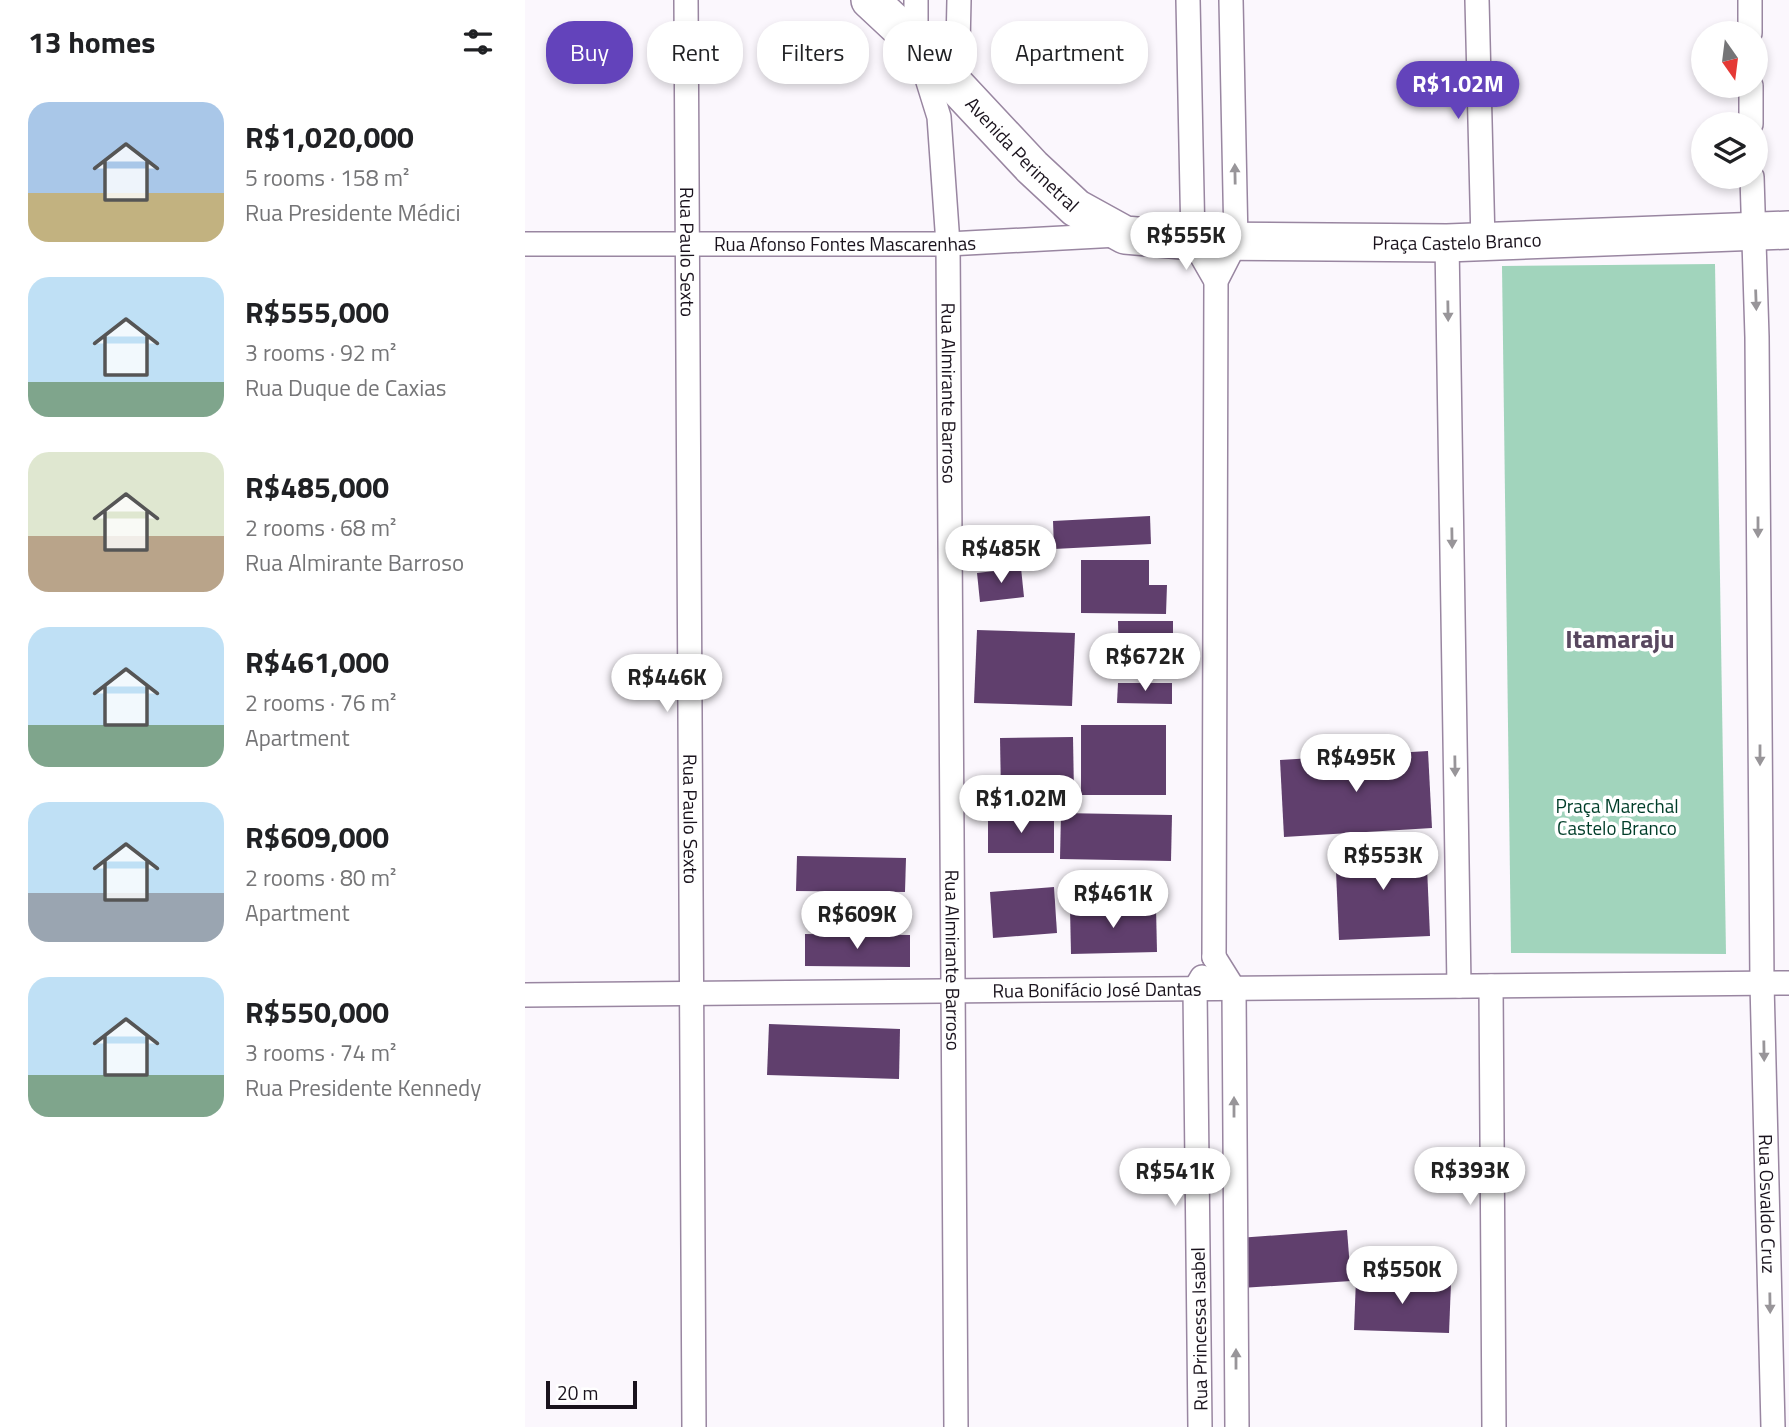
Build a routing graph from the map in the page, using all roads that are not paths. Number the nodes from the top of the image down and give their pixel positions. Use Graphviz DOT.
graph roads {
  1 [pos="686,0"];
  2 [pos="870,0"];
  3 [pos="916,0"];
  4 [pos="960,0"];
  5 [pos="1188,0"];
  6 [pos="1231,0"];
  7 [pos="1476,0"];
  8 [pos="1750,0"];
  9 [pos="892,21"];
  10 [pos="916,21"];
  11 [pos="1750,21"];
  12 [pos="939,84"];
  13 [pos="949,103"];
  14 [pos="1756,189"];
  15 [pos="1772,231"];
  16 [pos="1125,235"];
  17 [pos="1193,241"];
  18 [pos="1236,242"];
  19 [pos="1483,242"];
  20 [pos="688,243"];
  21 [pos="1447,243"];
  22 [pos="525,244"];
  23 [pos="948,244"];
  24 [pos="1216,281"];
  25 [pos="1214,957"];
  26 [pos="1762,983"];
  27 [pos="1789,983"];
  28 [pos="1459,986"];
  29 [pos="1491,986"];
  30 [pos="1195,989"];
  31 [pos="1234,989"];
  32 [pos="952,992"];
  33 [pos="525,995"];
  34 [pos="690,995"];
  35 [pos="694,1427"];
  36 [pos="956,1427"];
  37 [pos="1200,1427"];
  38 [pos="1237,1427"];
  39 [pos="1494,1427"];
  40 [pos="1773,1427"];
  1 -- 20 [label="street, Rua Paulo Sexto"];
  2 -- 9 [label="main road, Avenida Perimetral"];
  3 -- 10 [label="street"];
  4 -- 13 [label="street, Rua Almirante Barroso"];
  5 -- 17 [label="street"];
  18 -- 6 [label="street, one-way"];
  7 -- 19 [label="street"];
  8 -- 11 [label="street"];
  12 -- 13 [label="main road, Avenida Perimetral"];
  13 -- 16 [label="main road, Avenida Perimetral"];
  13 -- 23 [label="street, Rua Almirante Barroso"];
  14 -- 15 [label="street"];
  15 -- 19 [label="main road, Praça Castelo Branco"];
  15 -- 26 [label="street, one-way"];
  16 -- 17 [label="main road, Praça Castelo Branco"];
  16 -- 23 [label="street, Rua Afonso Fontes Mascarenhas"];
  17 -- 18 [label="main road, Praça Castelo Branco"];
  17 -- 24 [label="street"];
  18 -- 21 [label="main road, Praça Castelo Branco"];
  18 -- 24 [label="street"];
  19 -- 21 [label="main road, Praça Castelo Branco"];
  20 -- 22 [label="street, Rua Afonso Fontes Mascarenhas"];
  20 -- 23 [label="street, Rua Afonso Fontes Mascarenhas"];
  20 -- 34 [label="street, Rua Paulo Sexto"];
  21 -- 28 [label="street, one-way"];
  23 -- 32 [label="street, Rua Almirante Barroso"];
  24 -- 25 [label="street"];
  25 -- 30 [label="street"];
  25 -- 31 [label="street"];
  26 -- 27 [label="street"];
  26 -- 29 [label="street"];
  26 -- 40 [label="street, Rua Osvaldo Cruz, one-way"];
  28 -- 29 [label="street"];
  28 -- 31 [label="street, Rua Bonifácio José Dantas"];
  29 -- 39 [label="street"];
  30 -- 31 [label="street, Rua Bonifácio José Dantas"];
  30 -- 32 [label="street, Rua Bonifácio José Dantas"];
  30 -- 37 [label="street, Rua Princessa Isabel"];
  38 -- 31 [label="street, Rua Princessa Isabel, one-way"];
  32 -- 34 [label="street, Rua Bonifácio José Dantas"];
  32 -- 36 [label="street, Rua Almirante Barroso"];
  33 -- 34 [label="street, Rua Bonifácio José Dantas"];
  34 -- 35 [label="street, Rua Paulo Sexto"];
}
